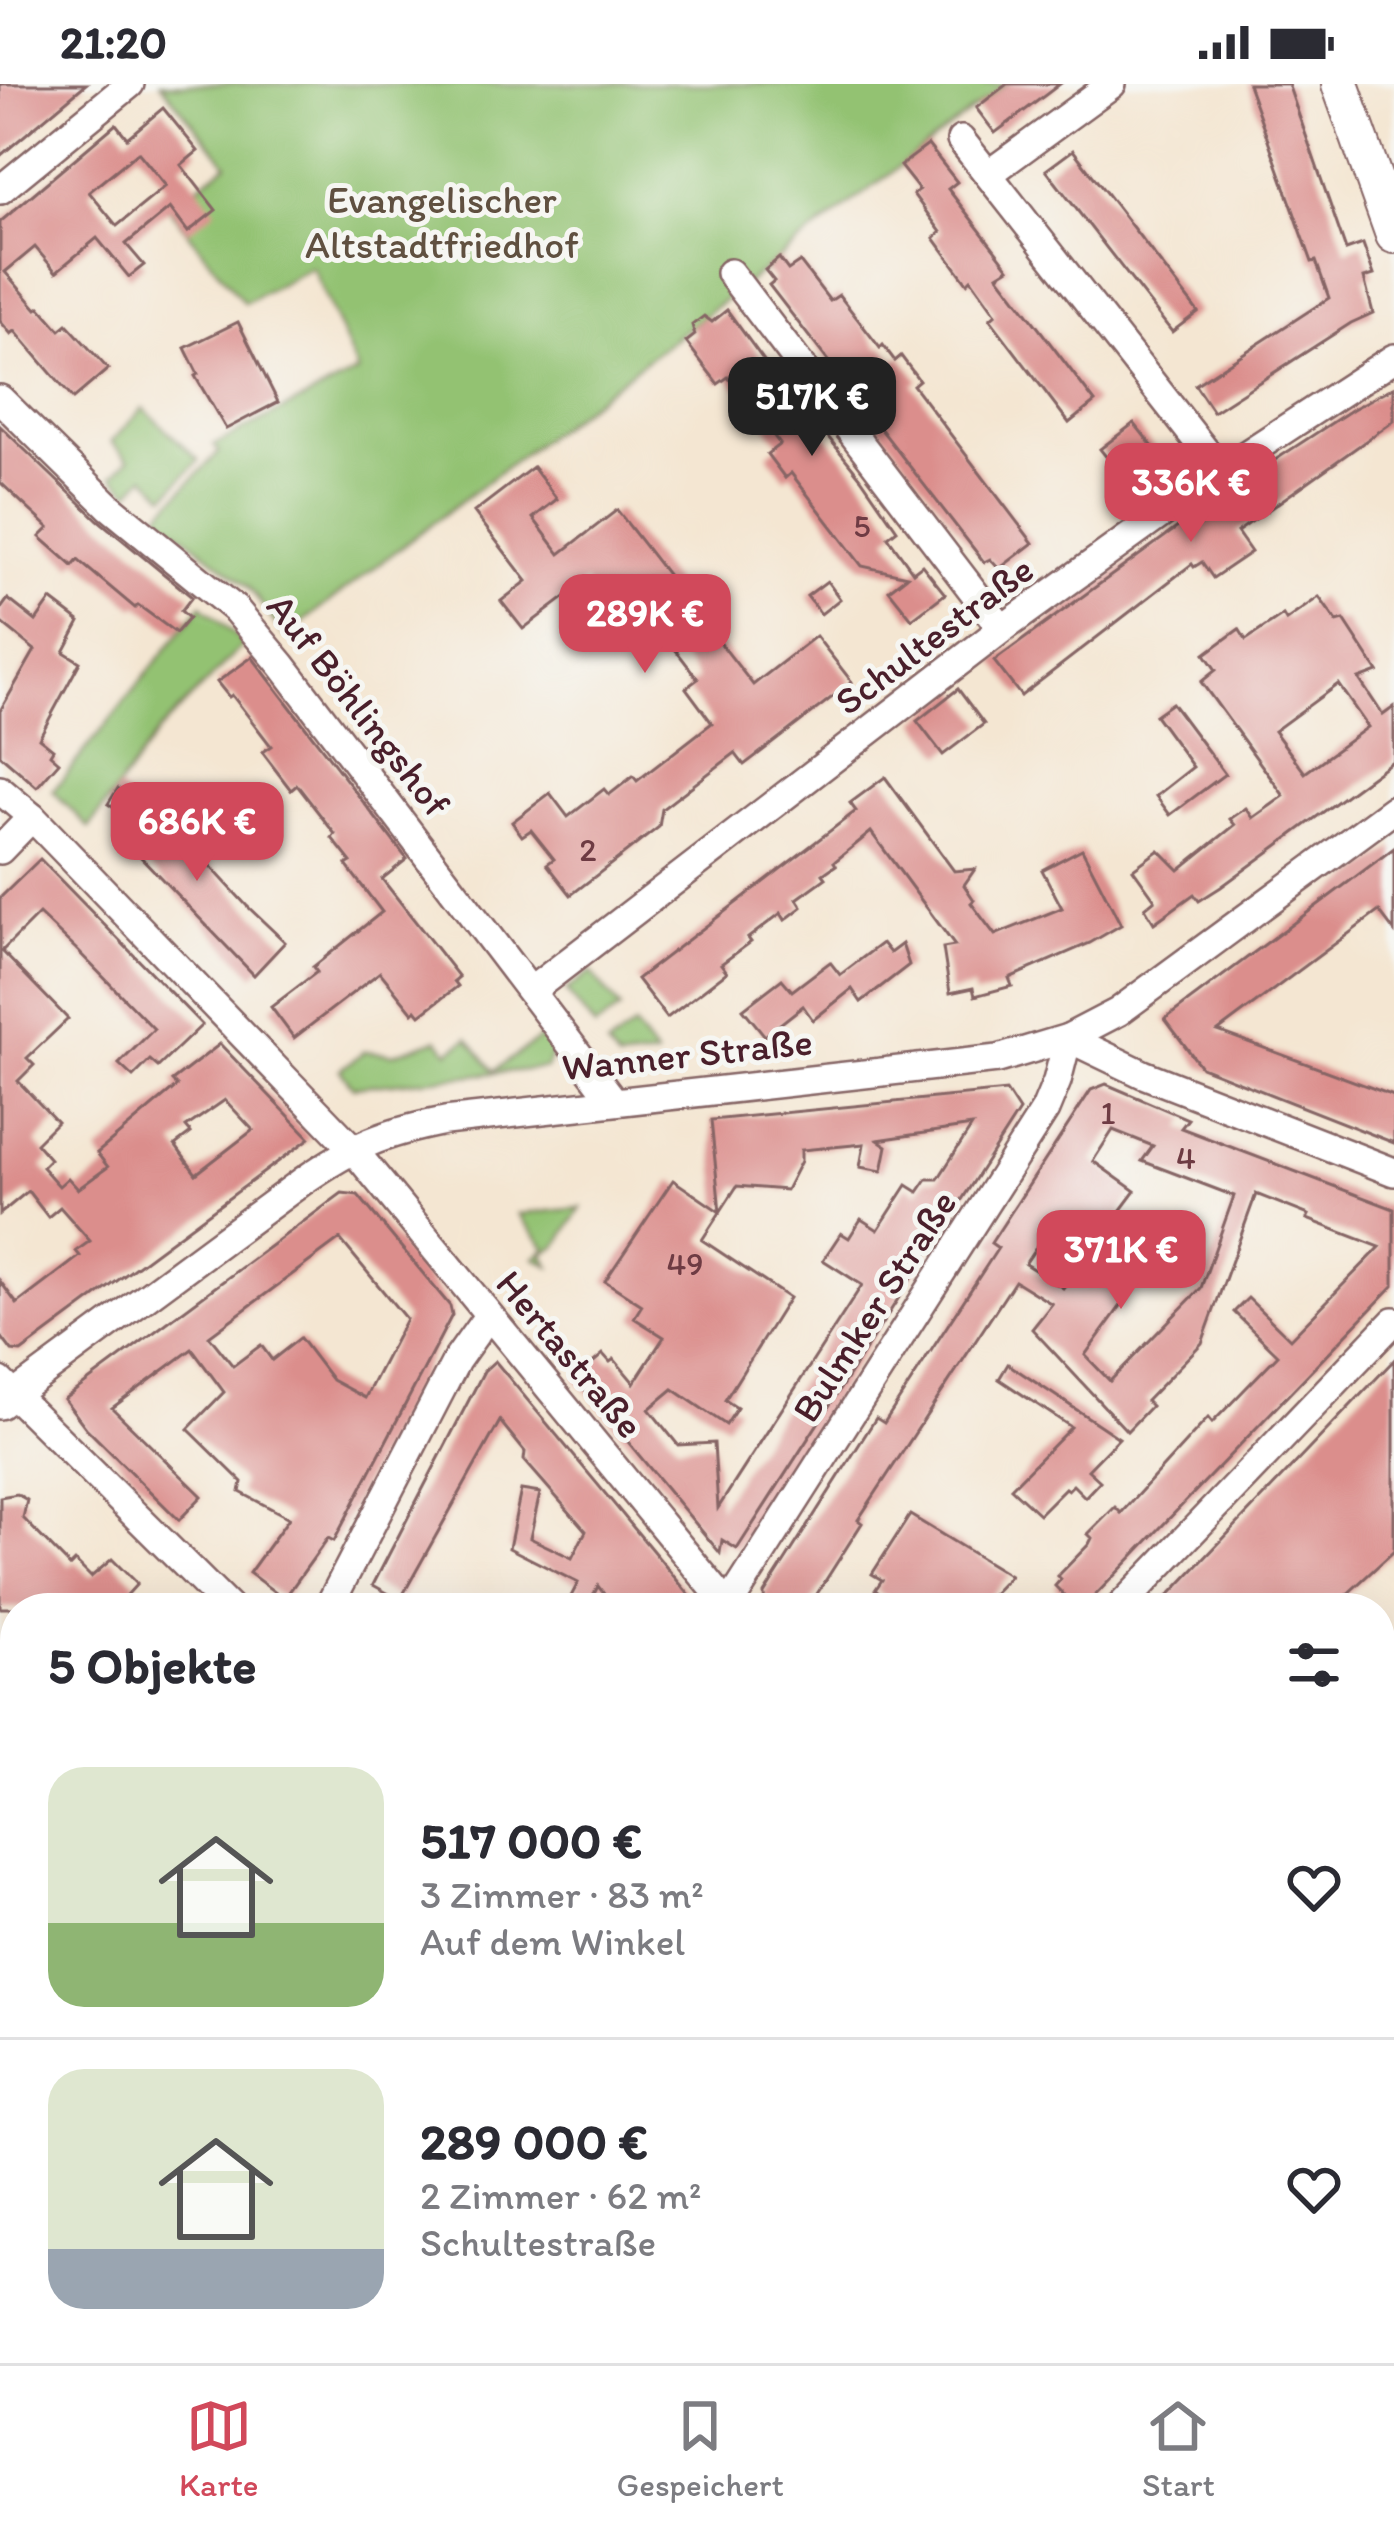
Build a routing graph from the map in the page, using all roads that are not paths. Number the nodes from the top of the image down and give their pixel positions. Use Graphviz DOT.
graph roads {
  1 [pos="130,84"];
  2 [pos="1112,84"];
  3 [pos="1340,84"];
  4 [pos="962,140"];
  5 [pos="990,173"];
  6 [pos="0,190"];
  7 [pos="1394,235"];
  8 [pos="730,273"];
  9 [pos="1394,358"];
  10 [pos="0,399"];
  11 [pos="1221,471"];
  12 [pos="1002,629"];
  13 [pos="0,790"];
  14 [pos="1394,809"];
  15 [pos="32,817"];
  16 [pos="0,850"];
  17 [pos="532,990"];
  18 [pos="1068,1038"];
  19 [pos="613,1100"];
  20 [pos="352,1148"];
  21 [pos="1394,1172"];
  22 [pos="488,1316"];
  23 [pos="1394,1321"];
  24 [pos="4,1394"];
  25 [pos="213,1593"];
  26 [pos="336,1593"];
  27 [pos="716,1593"];
  28 [pos="738,1593"];
  29 [pos="1133,1593"];
  1 -- 6 [label="street"];
  2 -- 5 [label="street"];
  3 -- 7 [label="street"];
  4 -- 5 [label="street"];
  5 -- 11 [label="street"];
  8 -- 12 [label="street"];
  9 -- 11 [label="street, Schultestraße"];
  10 -- 17 [label="street, Auf Böhlingshof"];
  11 -- 12 [label="street, Schultestraße"];
  12 -- 17 [label="street, Schultestraße"];
  13 -- 15 [label="street, Hertastraße"];
  14 -- 18 [label="street, Wanner Straße"];
  15 -- 16 [label="street"];
  15 -- 20 [label="street, Hertastraße"];
  17 -- 19 [label="street, Auf Böhlingshof"];
  18 -- 19 [label="street, Wanner Straße"];
  18 -- 21 [label="street"];
  18 -- 28 [label="street, Bulmker Straße"];
  19 -- 20 [label="street, Wanner Straße"];
  20 -- 22 [label="street, Hertastraße"];
  20 -- 24 [label="street, Wanner Straße"];
  22 -- 26 [label="street"];
  22 -- 27 [label="street, Hertastraße"];
  23 -- 29 [label="street"];
  24 -- 25 [label="street"];
}
